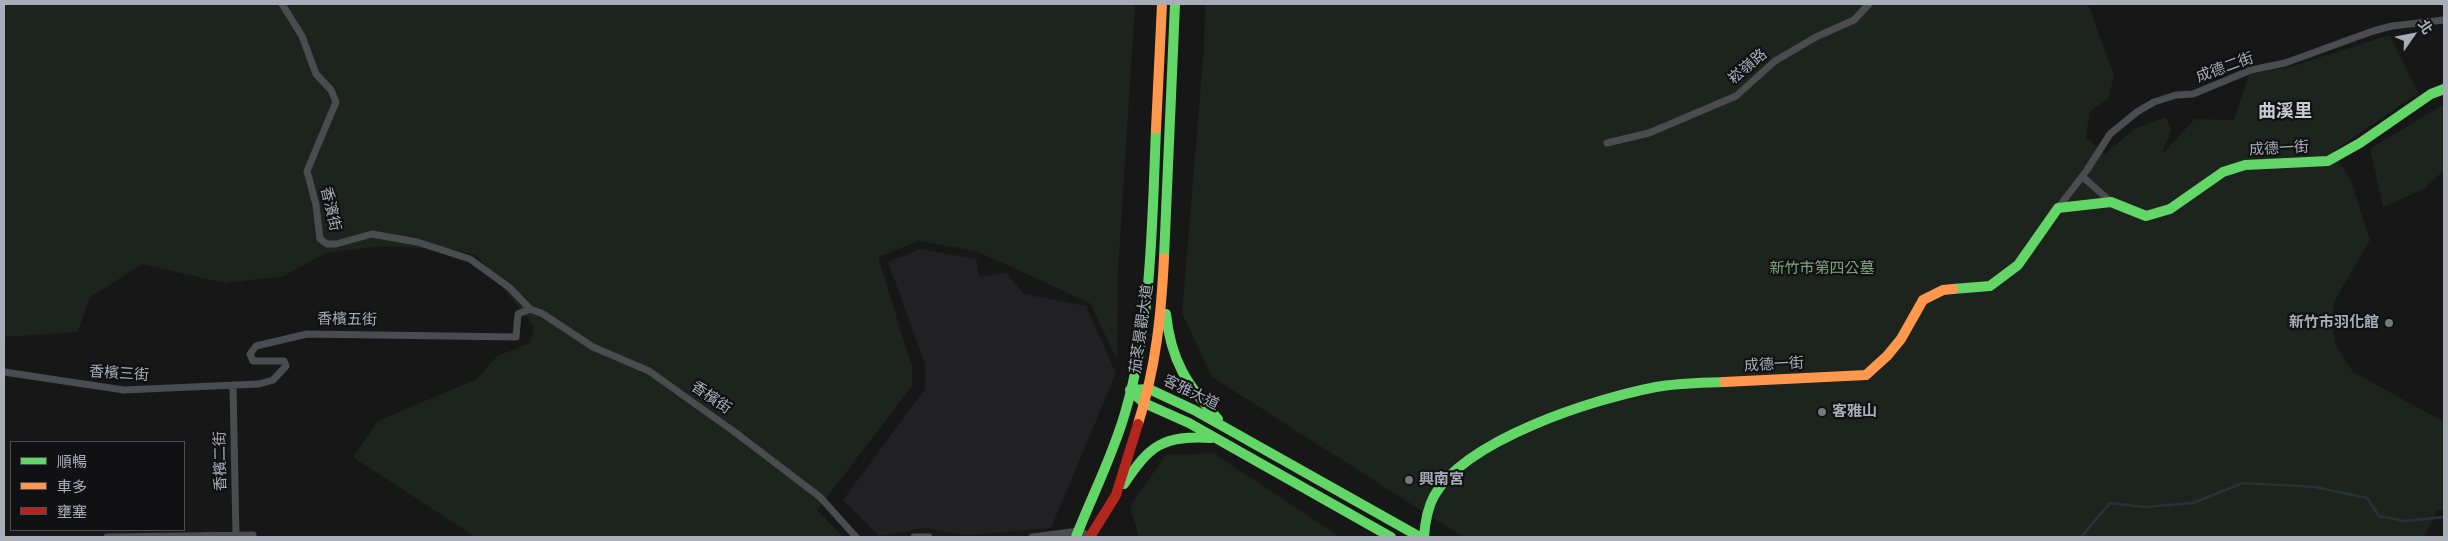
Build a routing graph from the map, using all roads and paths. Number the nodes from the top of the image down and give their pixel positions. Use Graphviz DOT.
graph roads {
  1 [pos="282,4"];
  2 [pos="1162,4"];
  3 [pos="1175,4"];
  4 [pos="1870,4"];
  5 [pos="2444,20"];
  6 [pos="2444,89"];
  7 [pos="1607,143"];
  8 [pos="2083,177"];
  9 [pos="2111,202"];
  10 [pos="2058,208"];
  11 [pos="1164,286"];
  12 [pos="530,309"];
  13 [pos="4,372"];
  14 [pos="233,385"];
  15 [pos="1149,389"];
  16 [pos="1130,390"];
  17 [pos="1144,403"];
  18 [pos="1226,427"];
  19 [pos="1217,439"];
  20 [pos="1116,495"];
  21 [pos="1078,534"];
  22 [pos="253,535"];
  23 [pos="236,536"];
  24 [pos="107,537"];
  25 [pos="856,537"];
  26 [pos="914,537"];
  27 [pos="929,537"];
  28 [pos="1032,537"];
  29 [pos="1091,537"];
  30 [pos="1391,537"];
  31 [pos="1420,537"];
  32 [pos="1424,537"];
  1 -- 12 [label="street, 香濱街"];
  2 -- 16 [label="street, 茄苳景觀大道"];
  3 -- 11 [label="street, 茄苳景觀大道"];
  4 -- 7 [label="street, 崧嶺路"];
  5 -- 8 [label="street, 成德二街"];
  6 -- 9 [label="street, 成德一街"];
  8 -- 9 [label="street, 成德一街"];
  8 -- 10 [label="street, 成德二街"];
  9 -- 10 [label="street, 成德一街"];
  10 -- 32 [label="street, 成德一街"];
  11 -- 15 [label="street, 茄苳景觀大道"];
  11 -- 18 [label="street"];
  12 -- 14 [label="street, 香檳五街"];
  12 -- 25 [label="street, 香檳街"];
  13 -- 14 [label="street, 香檳三街"];
  14 -- 23 [label="street, 香檳二街"];
  15 -- 16 [label="street, 客雅大道"];
  15 -- 17 [label="street, 茄苳景觀大道"];
  15 -- 18 [label="street, 客雅大道"];
  16 -- 17 [label="street, 客雅大道"];
  16 -- 21 [label="street, 茄苳景觀大道"];
  17 -- 19 [label="street, 客雅大道"];
  17 -- 20 [label="street, 茄苳景觀大道"];
  18 -- 31 [label="street, 客雅大道"];
  19 -- 20 [label="street"];
  19 -- 30 [label="street, 客雅大道"];
  20 -- 29 [label="street, 茄苳景觀大道"];
  21 -- 28 [label="street"];
  21 -- 29 [label="street"];
  22 -- 23 [label="street"];
  23 -- 24 [label="street"];
  26 -- 27 [label="street"];
}
